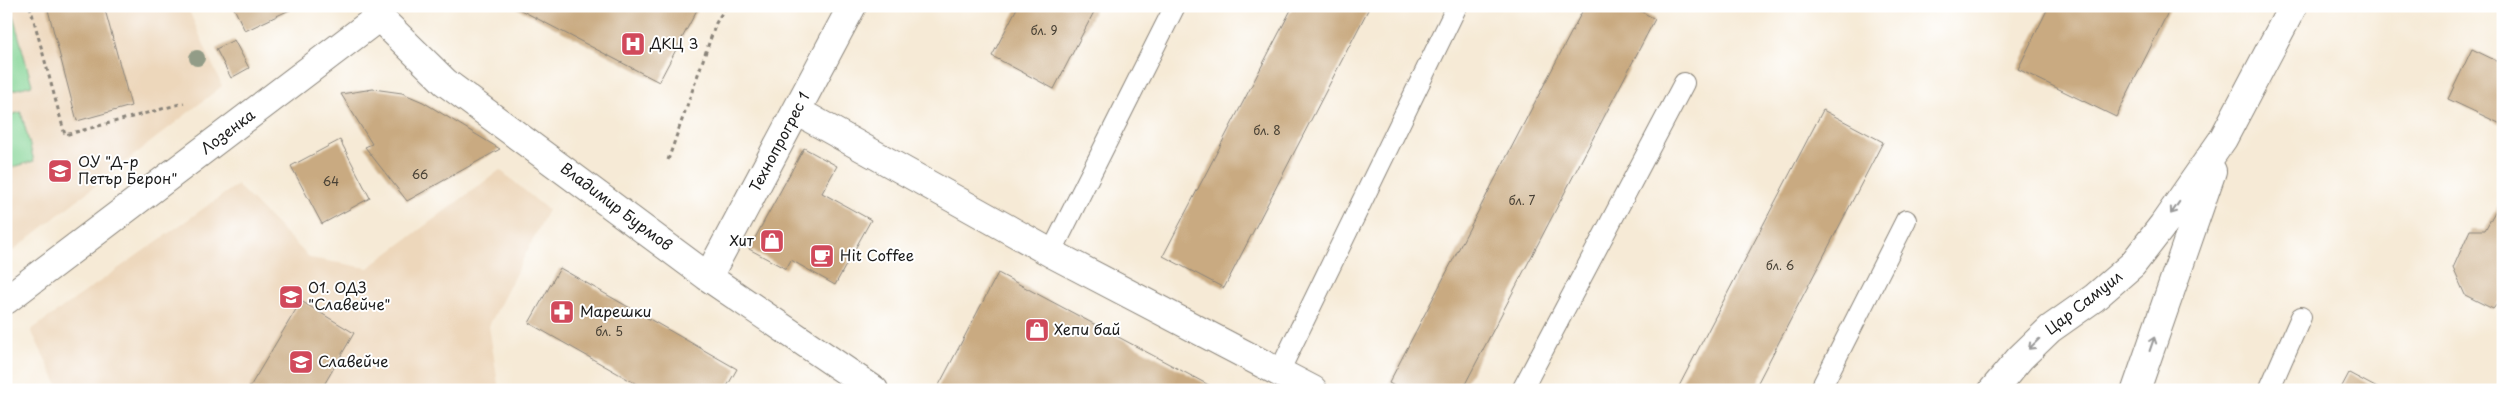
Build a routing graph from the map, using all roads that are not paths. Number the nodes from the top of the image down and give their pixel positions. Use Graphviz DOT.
graph roads {
  1 [pos="852,6"];
  2 [pos="1175,6"];
  3 [pos="1457,6"];
  4 [pos="2293,6"];
  5 [pos="376,12"];
  6 [pos="1684,83"];
  7 [pos="797,111"];
  8 [pos="2223,139"];
  9 [pos="1906,220"];
  10 [pos="1051,253"];
  11 [pos="708,277"];
  12 [pos="6,300"];
  13 [pos="2301,317"];
  14 [pos="1279,372"];
  15 [pos="874,390"];
  16 [pos="1313,390"];
  17 [pos="1522,390"];
  18 [pos="1820,390"];
  19 [pos="1993,390"];
  20 [pos="2136,390"];
  21 [pos="2269,390"];
  1 -- 7 [label="street, Технопрогрес 1"];
  2 -- 10 [label="lane"];
  3 -- 14 [label="lane"];
  4 -- 8 [label="street, Цар Самуил"];
  5 -- 11 [label="street, Владимир Бурмов"];
  5 -- 12 [label="street, Лозенка"];
  6 -- 17 [label="lane"];
  7 -- 10 [label="street"];
  7 -- 11 [label="street, Технопрогрес 1"];
  8 -- 19 [label="street, Цар Самуил, one-way"];
  20 -- 8 [label="street, Цар Самуил, one-way"];
  9 -- 18 [label="lane"];
  10 -- 14 [label="street"];
  11 -- 15 [label="street, Владимир Бурмов"];
  13 -- 21 [label="lane"];
  14 -- 16 [label="street"];
}
